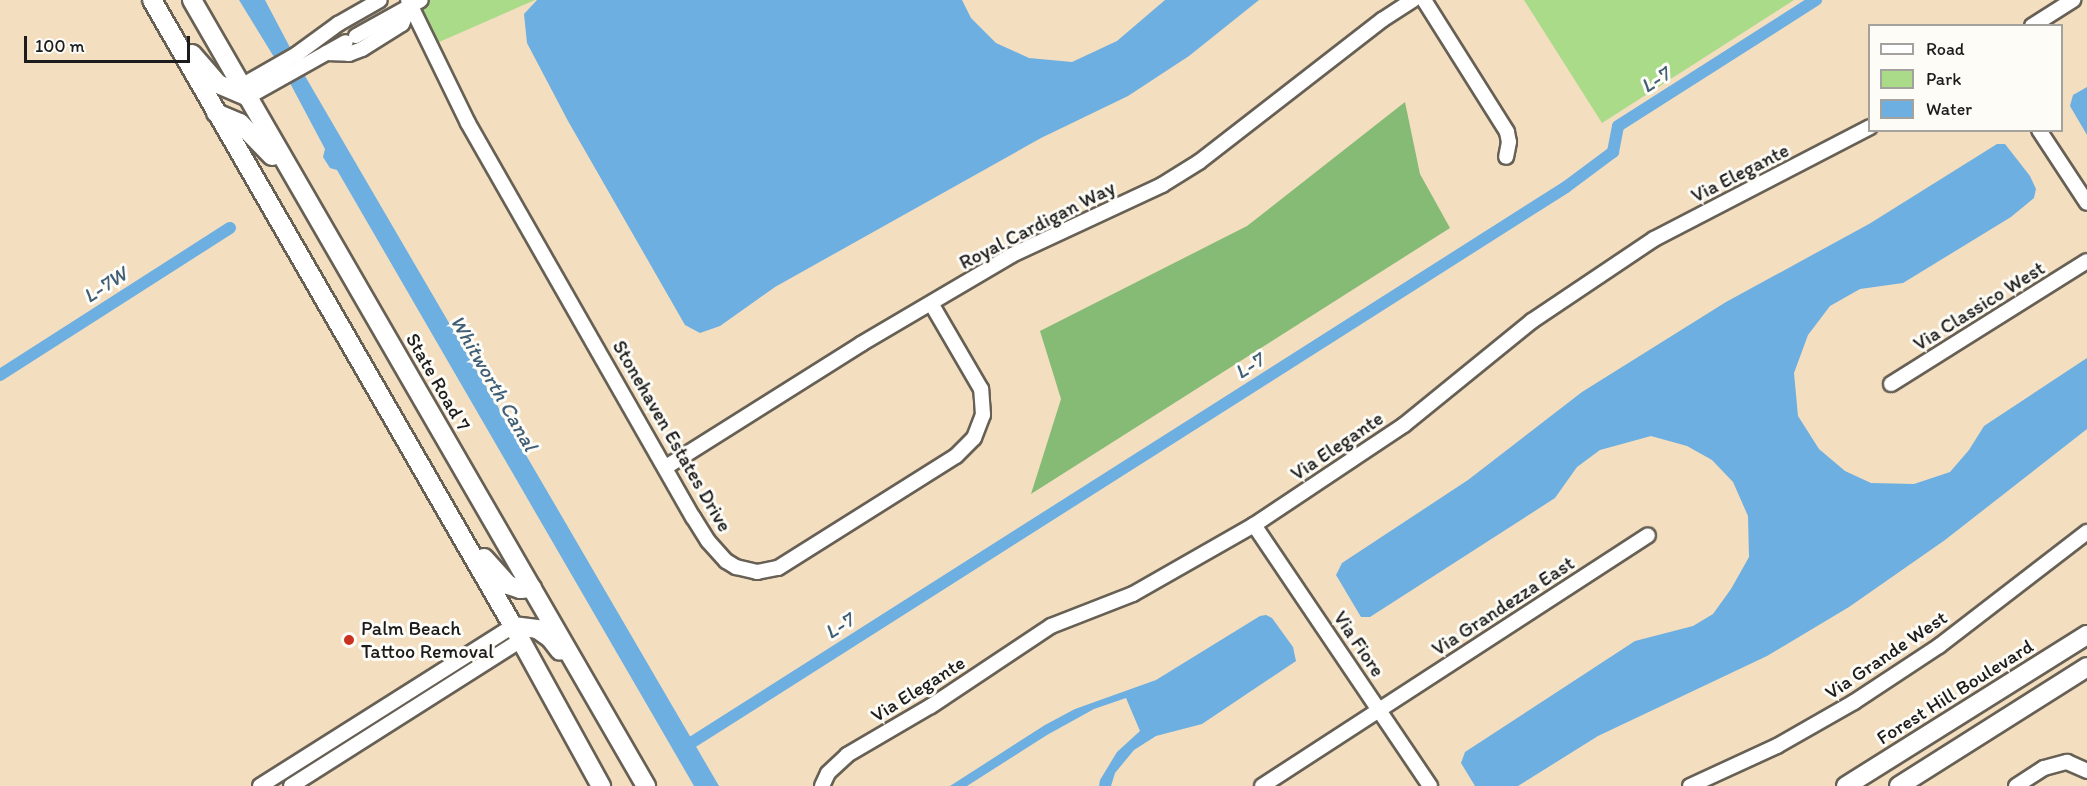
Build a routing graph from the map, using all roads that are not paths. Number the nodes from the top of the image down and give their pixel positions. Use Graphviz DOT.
graph roads {
  1 [pos="152,0"];
  2 [pos="192,0"];
  3 [pos="380,0"];
  4 [pos="1413,0"];
  5 [pos="1424,0"];
  6 [pos="2073,0"];
  7 [pos="413,2"];
  8 [pos="362,10"];
  9 [pos="2035,24"];
  10 [pos="167,26"];
  11 [pos="375,33"];
  12 [pos="326,53"];
  13 [pos="300,59"];
  14 [pos="244,92"];
  15 [pos="216,113"];
  16 [pos="1868,128"];
  17 [pos="2040,132"];
  18 [pos="1506,157"];
  19 [pos="309,202"];
  20 [pos="2087,203"];
  21 [pos="2087,261"];
  22 [pos="932,303"];
  23 [pos="1892,384"];
  24 [pos="666,466"];
  25 [pos="436,494"];
  26 [pos="1254,525"];
  27 [pos="2087,532"];
  28 [pos="1648,535"];
  29 [pos="532,588"];
  30 [pos="517,633"];
  31 [pos="2087,635"];
  32 [pos="2087,667"];
  33 [pos="438,674"];
  34 [pos="447,687"];
  35 [pos="592,693"];
  36 [pos="1381,710"];
  37 [pos="2087,771"];
  38 [pos="260,786"];
  39 [pos="291,786"];
  40 [pos="601,786"];
  41 [pos="646,786"];
  42 [pos="822,786"];
  43 [pos="1262,786"];
  44 [pos="1430,786"];
  45 [pos="1690,786"];
  46 [pos="1846,786"];
  47 [pos="1899,786"];
  48 [pos="2016,786"];
  1 -- 10 [label="main road"];
  2 -- 14 [label="main road, State Road 7"];
  3 -- 8 [label="street, Stonehaven Estates Drive"];
  4 -- 22 [label="street, Royal Cardigan Way"];
  5 -- 18 [label="street"];
  6 -- 9 [label="street"];
  7 -- 11 [label="street, Stonehaven Estates Drive"];
  7 -- 24 [label="street, Stonehaven Estates Drive"];
  8 -- 11 [label="street"];
  8 -- 13 [label="street, Stonehaven Estates Drive"];
  10 -- 14 [label="main road"];
  10 -- 15 [label="main road"];
  11 -- 12 [label="street, Stonehaven Estates Drive"];
  11 -- 12 [label="street, Stonehaven Estates Drive"];
  12 -- 13 [label="street, Stonehaven Estates Drive"];
  13 -- 14 [label="street, Stonehaven Estates Drive"];
  14 -- 19 [label="main road, State Road 7"];
  15 -- 19 [label="main road"];
  15 -- 25 [label="main road"];
  16 -- 26 [label="street, Via Elegante"];
  17 -- 20 [label="street"];
  19 -- 29 [label="main road, State Road 7"];
  21 -- 23 [label="street, Via Classico West"];
  22 -- 24 [label="street, Royal Cardigan Way"];
  22 -- 24 [label="street, Stonehaven Estates Drive"];
  25 -- 29 [label="main road"];
  25 -- 30 [label="main road"];
  26 -- 36 [label="street, Via Fiore"];
  26 -- 42 [label="street, Via Elegante"];
  27 -- 45 [label="street, Via Grande West"];
  28 -- 36 [label="street, Via Grandezza East"];
  29 -- 35 [label="main road, State Road 7"];
  30 -- 33 [label="street"];
  30 -- 34 [label="street"];
  30 -- 35 [label="main road"];
  30 -- 40 [label="main road"];
  31 -- 46 [label="main road, Forest Hill Boulevard"];
  32 -- 47 [label="main road"];
  33 -- 34 [label="street"];
  33 -- 38 [label="street"];
  34 -- 39 [label="street"];
  35 -- 41 [label="main road, State Road 7"];
  36 -- 43 [label="street, Via Grandezza East"];
  36 -- 44 [label="street, Via Fiore"];
  37 -- 48 [label="street"];
}
